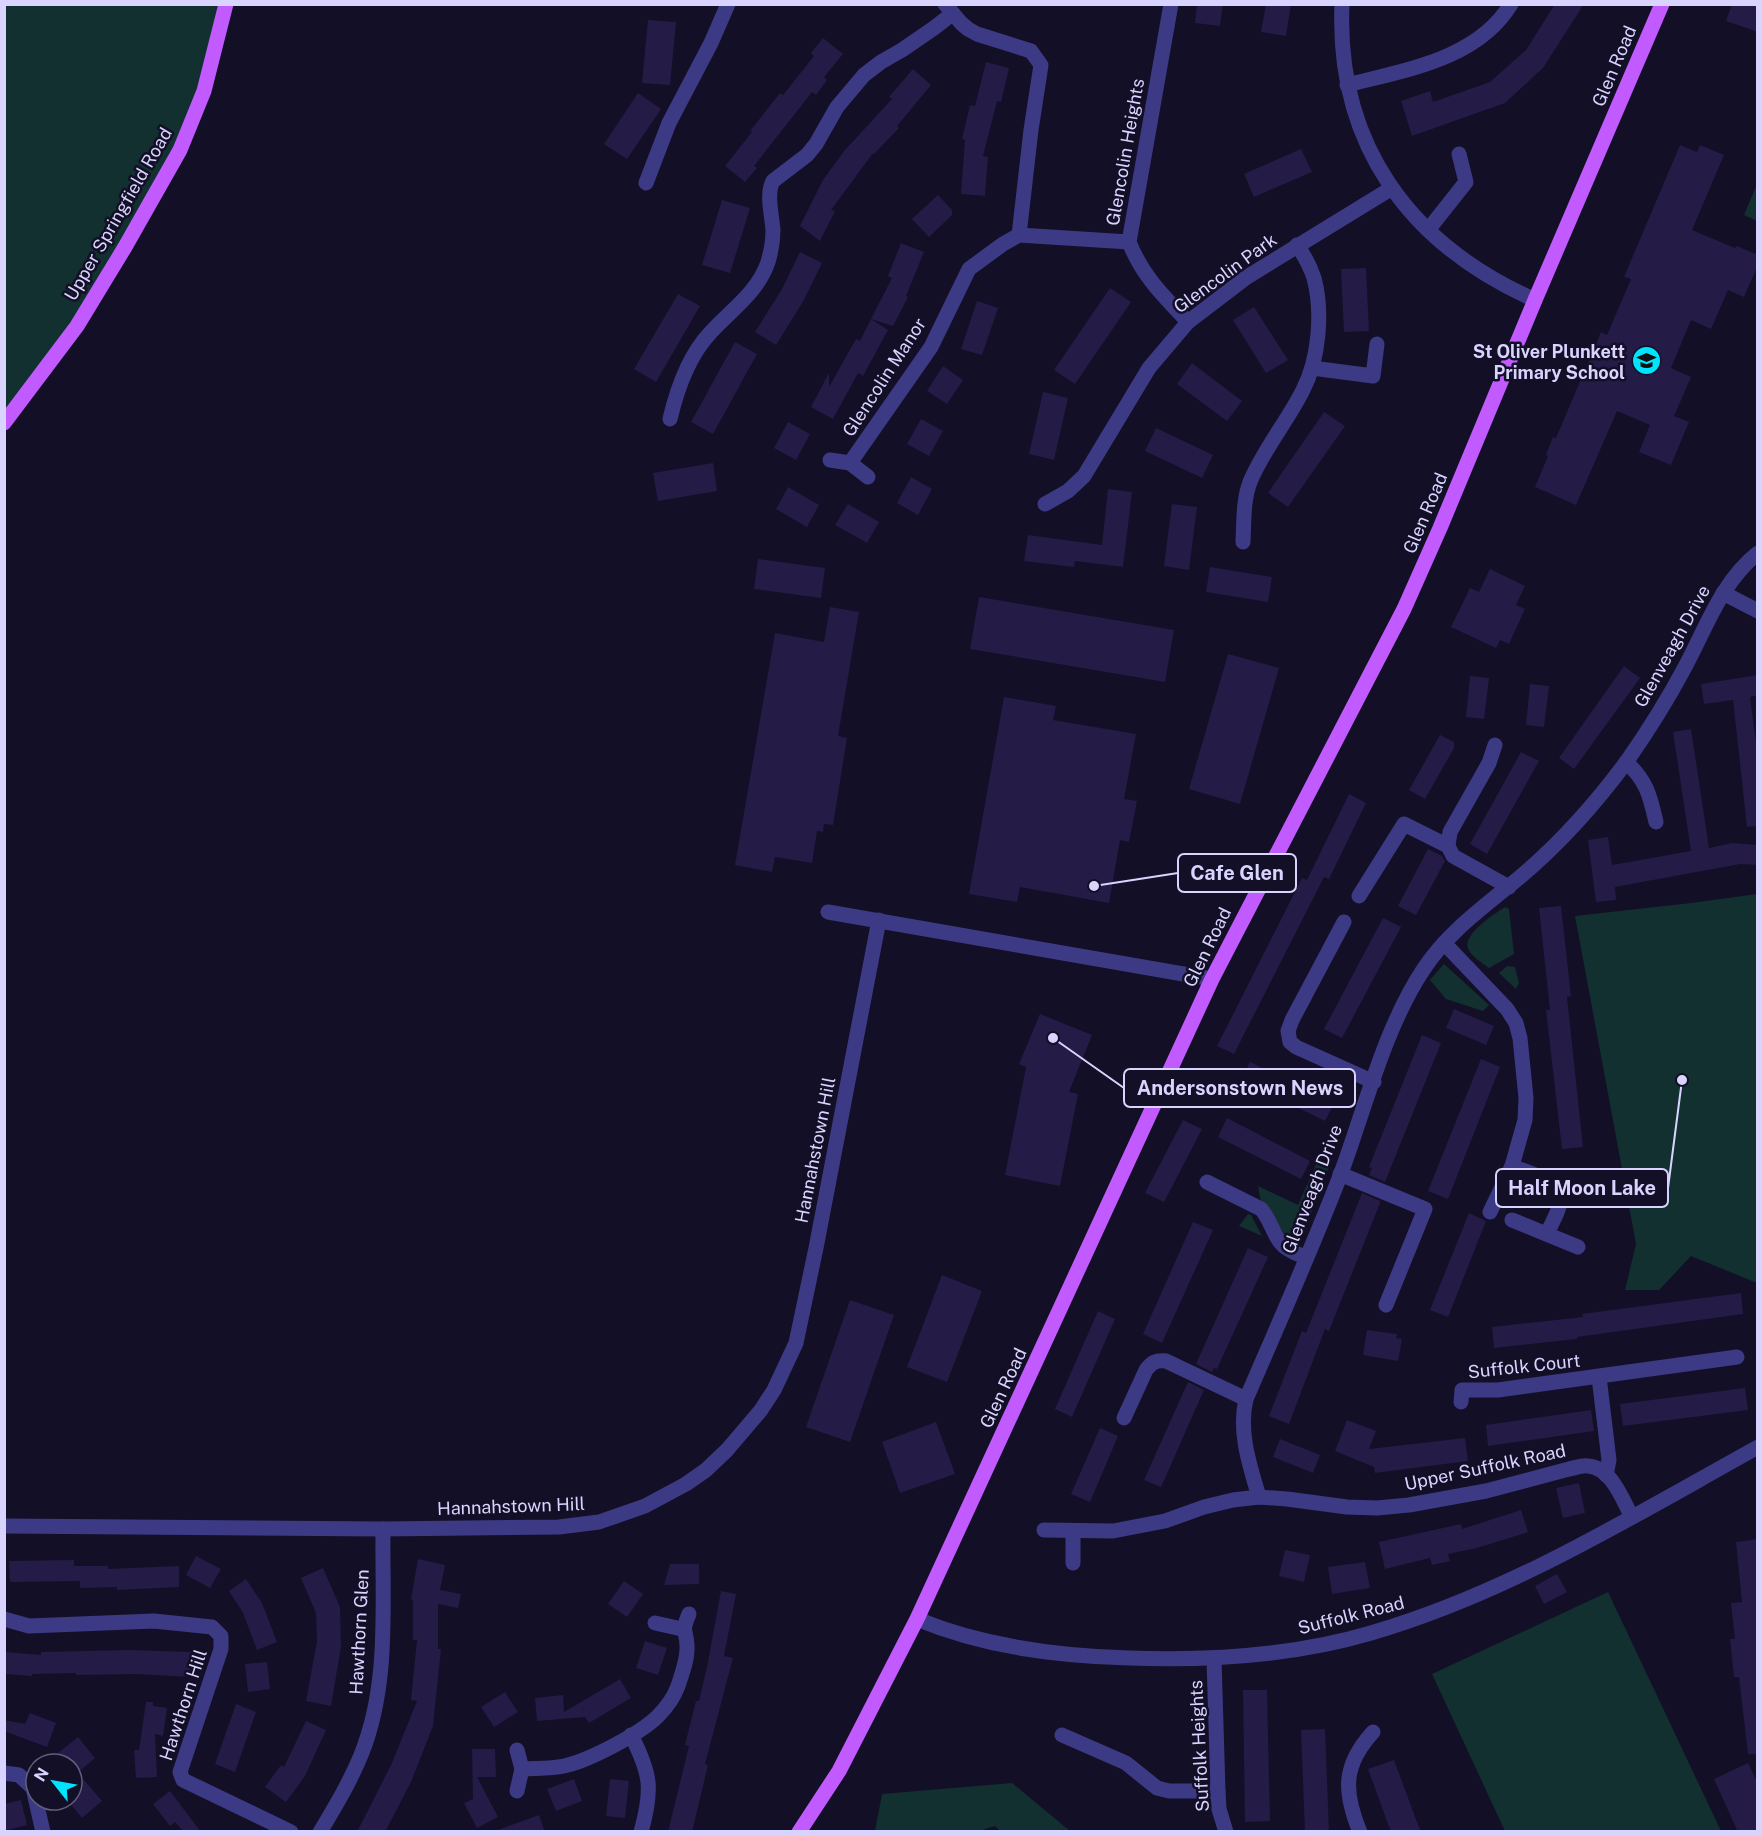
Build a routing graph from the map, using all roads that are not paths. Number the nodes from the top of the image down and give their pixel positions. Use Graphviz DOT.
graph roads {
  1 [pos="226,4"];
  2 [pos="728,4"];
  3 [pos="1171,4"];
  4 [pos="1342,4"];
  5 [pos="1511,4"];
  6 [pos="1662,4"];
  7 [pos="948,9"];
  8 [pos="1347,85"];
  9 [pos="1459,154"];
  10 [pos="646,183"];
  11 [pos="1392,188"];
  12 [pos="1428,230"];
  13 [pos="1019,235"];
  14 [pos="1129,242"];
  15 [pos="1297,245"];
  16 [pos="1535,300"];
  17 [pos="1188,322"];
  18 [pos="1377,344"];
  19 [pos="1312,368"];
  20 [pos="670,419"];
  21 [pos="4,423"];
  22 [pos="830,460"];
  23 [pos="850,463"];
  24 [pos="868,477"];
  25 [pos="1045,504"];
  26 [pos="1243,542"];
  27 [pos="1758,553"];
  28 [pos="1723,593"];
  29 [pos="1758,611"];
  30 [pos="1495,745"];
  31 [pos="1626,762"];
  32 [pos="1656,822"];
  33 [pos="1448,846"];
  34 [pos="1509,886"];
  35 [pos="1359,896"];
  36 [pos="828,912"];
  37 [pos="879,920"];
  38 [pos="1344,922"];
  39 [pos="1444,943"];
  40 [pos="1212,979"];
  41 [pos="1374,1082"];
  42 [pos="1512,1166"];
  43 [pos="1340,1174"];
  44 [pos="1207,1182"];
  45 [pos="1490,1212"];
  46 [pos="1512,1220"];
  47 [pos="1547,1234"];
  48 [pos="1578,1246"];
  49 [pos="1306,1258"];
  50 [pos="1386,1305"];
  51 [pos="1737,1358"];
  52 [pos="1599,1377"];
  53 [pos="1246,1399"];
  54 [pos="1461,1402"];
  55 [pos="1124,1418"];
  56 [pos="1758,1447"];
  57 [pos="1606,1475"];
  58 [pos="1259,1497"];
  59 [pos="1632,1517"];
  60 [pos="4,1526"];
  61 [pos="382,1529"];
  62 [pos="1044,1530"];
  63 [pos="1073,1531"];
  64 [pos="1073,1563"];
  65 [pos="689,1614"];
  66 [pos="4,1619"];
  67 [pos="917,1619"];
  68 [pos="655,1623"];
  69 [pos="682,1629"];
  70 [pos="1214,1659"];
  71 [pos="1373,1732"];
  72 [pos="631,1735"];
  73 [pos="1062,1735"];
  74 [pos="518,1750"];
  75 [pos="522,1769"];
  76 [pos="4,1773"];
  77 [pos="517,1791"];
  78 [pos="1218,1791"];
  79 [pos="43,1832"];
  80 [pos="291,1832"];
  81 [pos="320,1832"];
  82 [pos="641,1832"];
  83 [pos="799,1832"];
  84 [pos="1226,1832"];
  85 [pos="1360,1832"];
  1 -- 21 [label="main road, Upper Springfield Road"];
  2 -- 10 [label="street"];
  3 -- 14 [label="street, Glencolin Heights"];
  4 -- 8 [label="street"];
  5 -- 8 [label="street"];
  6 -- 16 [label="main road, Glen Road"];
  7 -- 13 [label="street"];
  7 -- 20 [label="street"];
  8 -- 11 [label="street"];
  9 -- 12 [label="street"];
  11 -- 12 [label="street"];
  11 -- 15 [label="street, Glencolin Park"];
  12 -- 16 [label="street"];
  13 -- 14 [label="street"];
  13 -- 23 [label="street, Glencolin Manor"];
  14 -- 17 [label="street, Glencolin Heights"];
  15 -- 17 [label="street, Glencolin Park"];
  15 -- 19 [label="street"];
  16 -- 40 [label="main road, Glen Road"];
  17 -- 25 [label="street, Glencolin Park"];
  18 -- 19 [label="street"];
  19 -- 26 [label="street"];
  22 -- 23 [label="street"];
  23 -- 24 [label="street"];
  27 -- 28 [label="street, Glenveagh Drive"];
  28 -- 29 [label="street"];
  28 -- 31 [label="street, Glenveagh Drive"];
  30 -- 33 [label="street"];
  31 -- 32 [label="street"];
  31 -- 34 [label="street, Glenveagh Drive"];
  33 -- 34 [label="street"];
  33 -- 35 [label="street"];
  34 -- 39 [label="street, Glenveagh Drive"];
  36 -- 37 [label="street"];
  37 -- 40 [label="street"];
  37 -- 61 [label="street, Hannahstown Hill"];
  38 -- 41 [label="street"];
  39 -- 41 [label="street, Glenveagh Drive"];
  39 -- 42 [label="street"];
  40 -- 67 [label="main road, Glen Road"];
  41 -- 43 [label="street, Glenveagh Drive"];
  42 -- 45 [label="street"];
  42 -- 47 [label="street"];
  43 -- 49 [label="street, Glenveagh Drive"];
  43 -- 50 [label="street"];
  44 -- 49 [label="street"];
  46 -- 47 [label="street"];
  47 -- 48 [label="street"];
  49 -- 53 [label="street, Glenveagh Drive"];
  51 -- 52 [label="street, Suffolk Court"];
  52 -- 54 [label="street, Suffolk Court"];
  52 -- 57 [label="street, Suffolk Court"];
  53 -- 55 [label="street"];
  53 -- 58 [label="street, Glenveagh Drive"];
  56 -- 59 [label="street, Suffolk Road"];
  57 -- 58 [label="street, Upper Suffolk Road"];
  57 -- 59 [label="street"];
  58 -- 63 [label="street, Upper Suffolk Road"];
  59 -- 70 [label="street, Suffolk Road"];
  60 -- 61 [label="street, Hannahstown Hill"];
  61 -- 81 [label="street, Hawthorn Glen"];
  62 -- 63 [label="street, Upper Suffolk Road"];
  63 -- 64 [label="street"];
  65 -- 69 [label="street"];
  66 -- 80 [label="street, Hawthorn Hill"];
  67 -- 70 [label="street, Suffolk Road"];
  67 -- 83 [label="main road, Glen Road"];
  68 -- 69 [label="street"];
  69 -- 72 [label="street"];
  70 -- 78 [label="street, Suffolk Heights"];
  71 -- 85 [label="street"];
  72 -- 75 [label="street"];
  72 -- 82 [label="street"];
  73 -- 78 [label="street"];
  74 -- 75 [label="street"];
  75 -- 77 [label="street"];
  76 -- 79 [label="street"];
  78 -- 84 [label="street, Suffolk Heights"];
}
